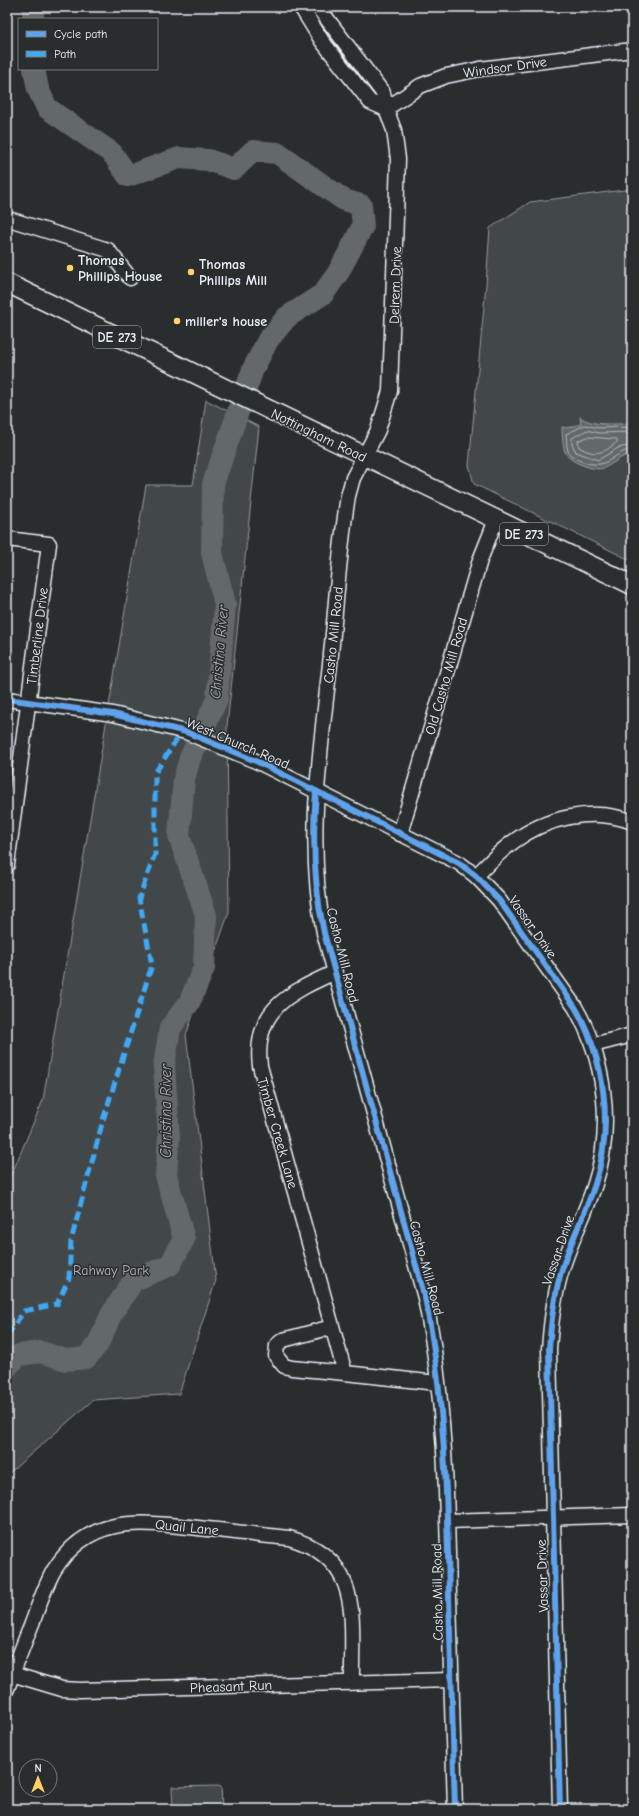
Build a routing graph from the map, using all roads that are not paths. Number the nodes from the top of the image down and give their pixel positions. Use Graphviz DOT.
graph roads {
  1 [pos="301,7"];
  2 [pos="318,7"];
  3 [pos="632,50"];
  4 [pos="386,109"];
  5 [pos="7,220"];
  6 [pos="130,278"];
  7 [pos="7,282"];
  8 [pos="365,457"];
  9 [pos="496,520"];
  10 [pos="7,539"];
  11 [pos="632,585"];
  12 [pos="7,699"];
  13 [pos="28,702"];
  14 [pos="316,791"];
  15 [pos="11,801"];
  16 [pos="632,822"];
  17 [pos="400,834"];
  18 [pos="7,864"];
  19 [pos="476,876"];
  20 [pos="333,973"];
  21 [pos="632,1035"];
  22 [pos="593,1045"];
  23 [pos="332,1327"];
  24 [pos="345,1373"];
  25 [pos="437,1382"];
  26 [pos="632,1516"];
  27 [pos="552,1518"];
  28 [pos="448,1521"];
  29 [pos="12,1674"];
  30 [pos="451,1680"];
  31 [pos="352,1682"];
  32 [pos="7,1689"];
  33 [pos="454,1809"];
  34 [pos="560,1809"];
  1 -- 4 [label="street"];
  2 -- 4 [label="street, Delrem Drive"];
  3 -- 4 [label="street, Windsor Drive"];
  4 -- 8 [label="street, Delrem Drive"];
  5 -- 6 [label="street"];
  7 -- 8 [label="main road, Nottingham Road / DE 273"];
  8 -- 9 [label="main road, Nottingham Road / DE 273"];
  8 -- 14 [label="street, Casho Mill Road"];
  9 -- 11 [label="main road, Nottingham Road / DE 273"];
  9 -- 17 [label="street, Old Casho Mill Road"];
  10 -- 13 [label="street, Timberline Drive"];
  12 -- 13 [label="street, West Church Road"];
  13 -- 14 [label="street, West Church Road"];
  13 -- 15 [label="street, Timberline Drive"];
  14 -- 17 [label="street, West Church Road"];
  14 -- 20 [label="street, Casho Mill Road"];
  15 -- 18 [label="street, Timberline Drive"];
  16 -- 19 [label="street"];
  17 -- 19 [label="street, Vassar Drive"];
  19 -- 22 [label="street, Vassar Drive"];
  20 -- 23 [label="street, Timber Creek Lane"];
  20 -- 25 [label="street, Casho Mill Road"];
  21 -- 22 [label="street"];
  22 -- 27 [label="street, Vassar Drive"];
  23 -- 24 [label="street, Timber Creek Lane"];
  23 -- 24 [label="street"];
  24 -- 25 [label="street"];
  25 -- 28 [label="street, Casho Mill Road"];
  26 -- 27 [label="street"];
  27 -- 28 [label="street"];
  27 -- 34 [label="street, Vassar Drive"];
  28 -- 30 [label="street, Casho Mill Road"];
  29 -- 31 [label="street, Pheasant Run"];
  29 -- 31 [label="street, Quail Lane"];
  29 -- 32 [label="street, Quail Lane"];
  30 -- 31 [label="street, Pheasant Run"];
  30 -- 33 [label="street, Casho Mill Road"];
}
